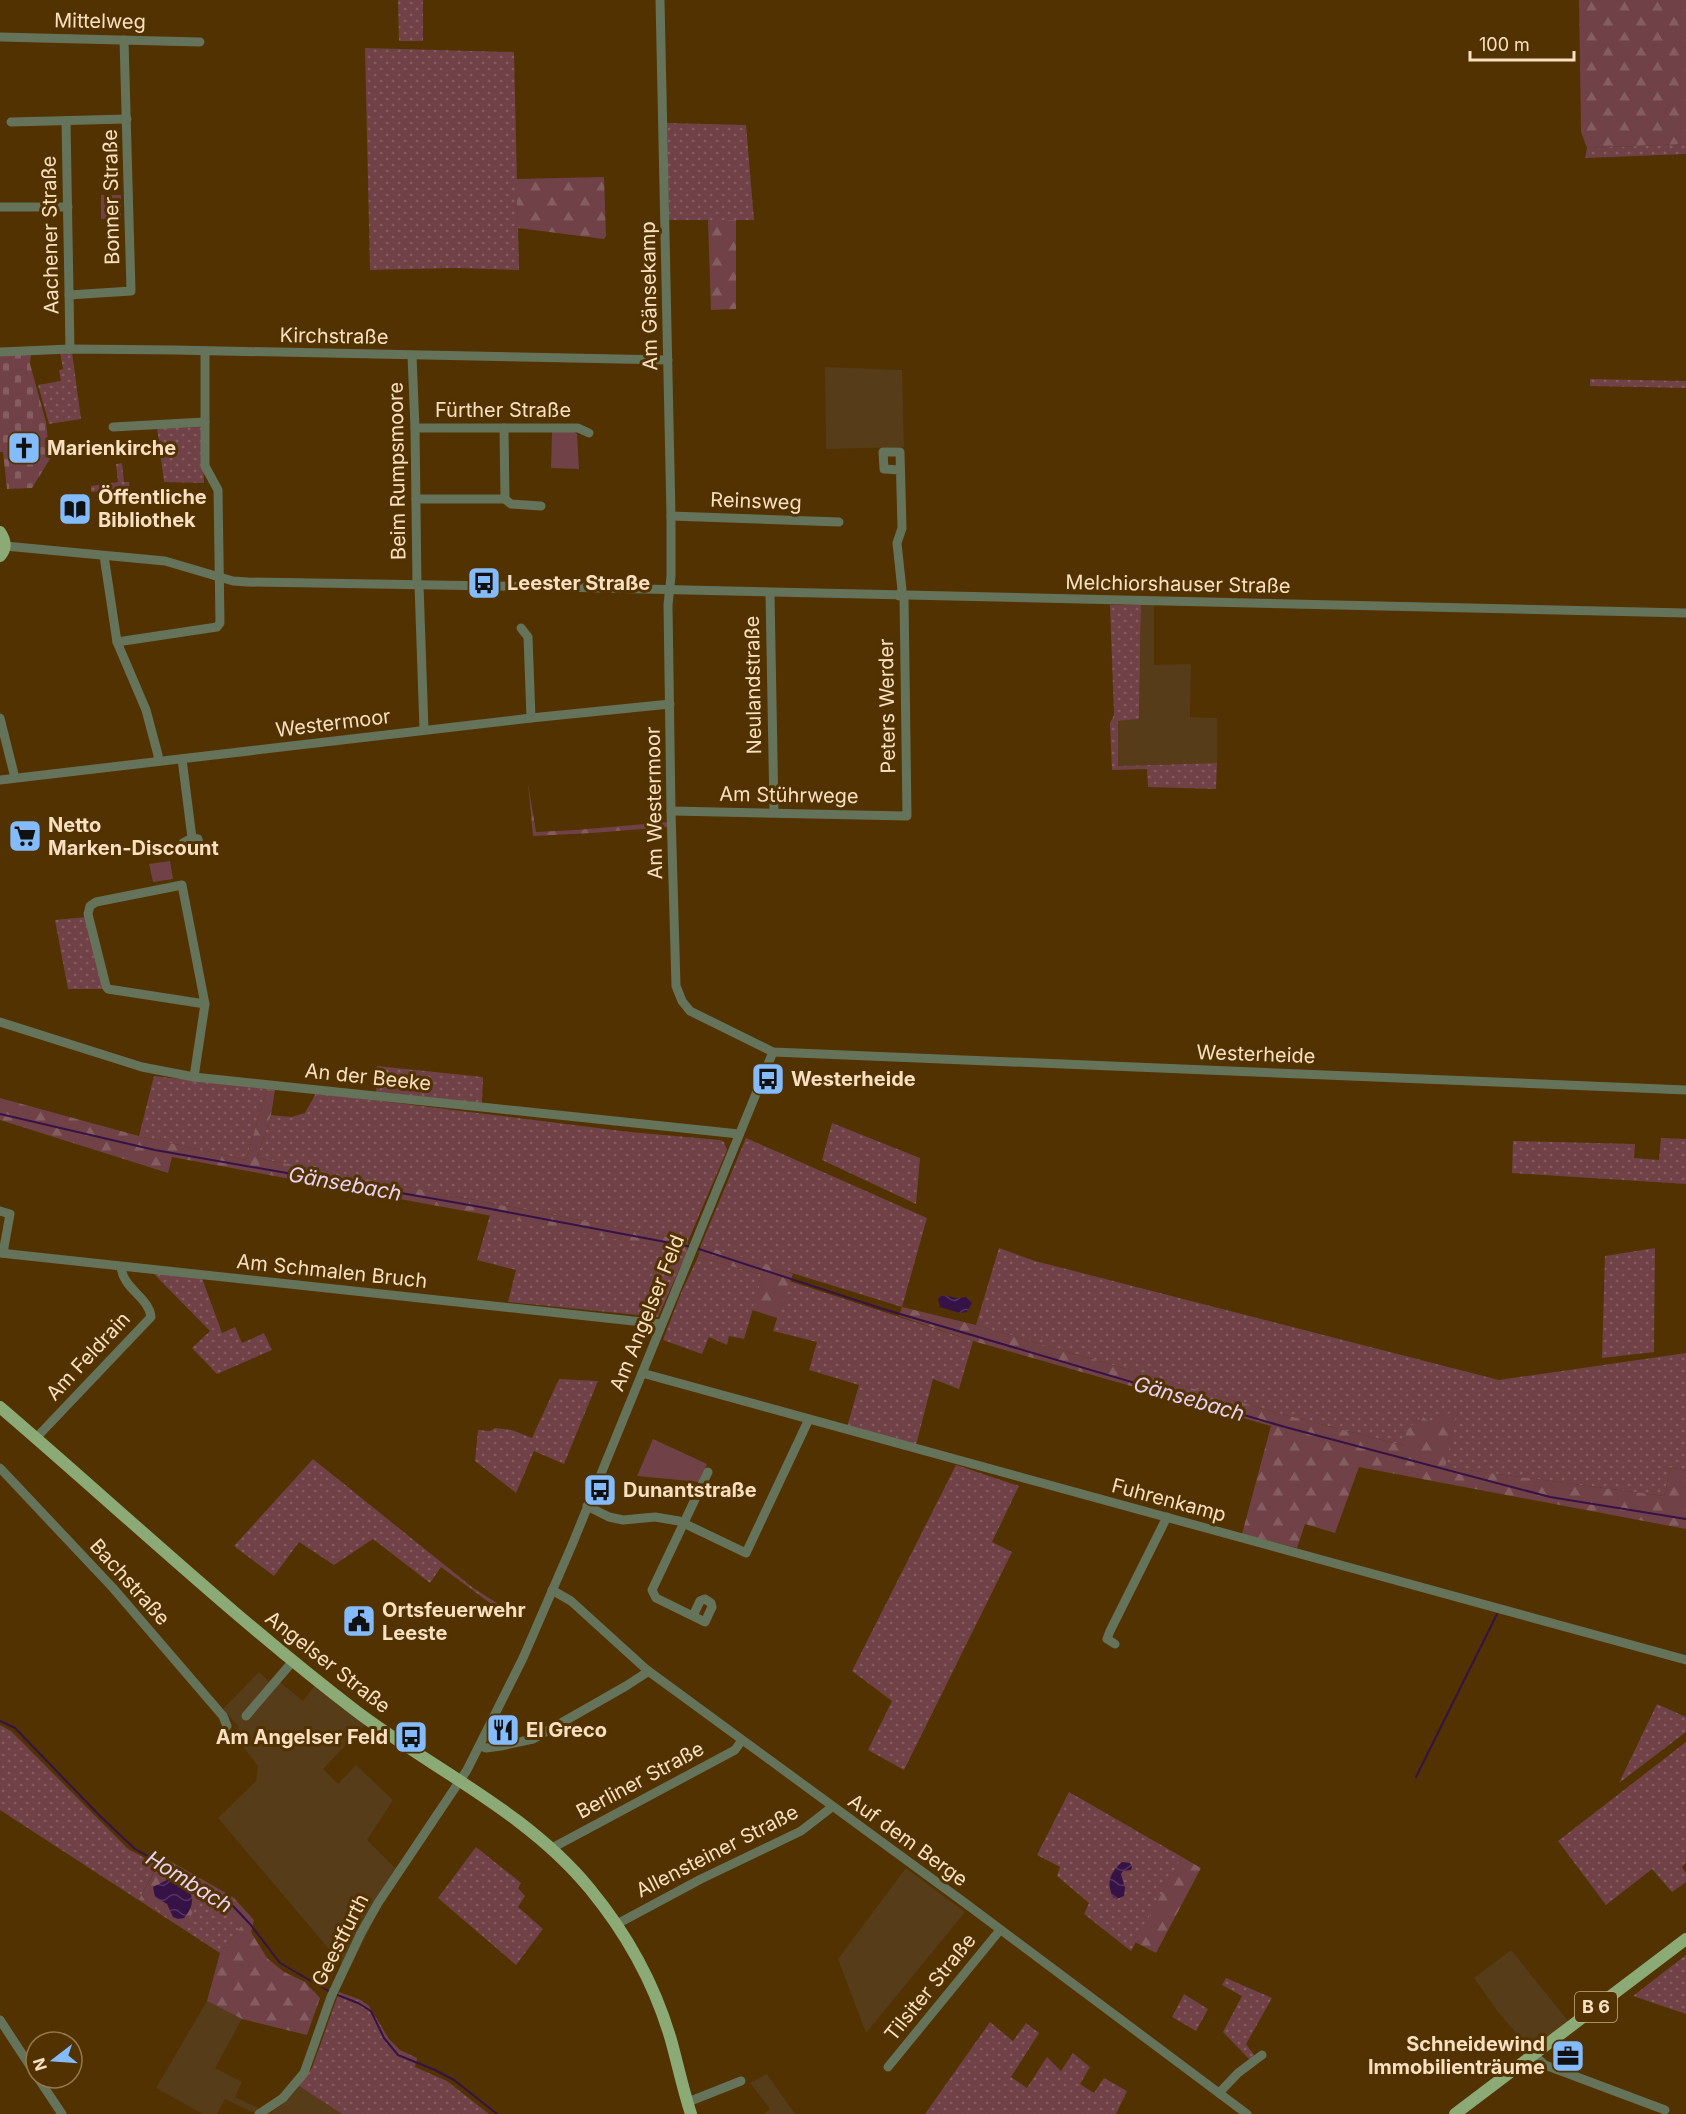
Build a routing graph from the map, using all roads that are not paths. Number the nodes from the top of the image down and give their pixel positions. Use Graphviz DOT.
graph roads {
  1 [pos="660,0"];
  2 [pos="0,37"];
  3 [pos="124,40"];
  4 [pos="200,42"];
  5 [pos="127,119"];
  6 [pos="66,121"];
  7 [pos="11,123"];
  8 [pos="0,207"];
  9 [pos="68,207"];
  10 [pos="69,295"];
  11 [pos="70,349"];
  12 [pos="205,351"];
  13 [pos="0,352"];
  14 [pos="412,356"];
  15 [pos="668,360"];
  16 [pos="205,422"];
  17 [pos="113,427"];
  18 [pos="415,428"];
  19 [pos="504,428"];
  20 [pos="589,433"];
  21 [pos="900,470"];
  22 [pos="416,499"];
  23 [pos="506,499"];
  24 [pos="541,506"];
  25 [pos="671,516"];
  26 [pos="839,522"];
  27 [pos="0,532"];
  28 [pos="3,551"];
  29 [pos="104,556"];
  30 [pos="219,577"];
  31 [pos="418,585"];
  32 [pos="669,590"];
  33 [pos="770,593"];
  34 [pos="902,596"];
  35 [pos="1686,613"];
  36 [pos="521,628"];
  37 [pos="117,642"];
  38 [pos="670,704"];
  39 [pos="531,717"];
  40 [pos="0,718"];
  41 [pos="424,730"];
  42 [pos="182,759"];
  43 [pos="158,761"];
  44 [pos="15,778"];
  45 [pos="0,780"];
  46 [pos="671,811"];
  47 [pos="774,812"];
  48 [pos="907,816"];
  49 [pos="192,838"];
  50 [pos="205,1004"];
  51 [pos="690,1011"];
  52 [pos="0,1022"];
  53 [pos="773,1052"];
  54 [pos="194,1077"];
  55 [pos="1686,1090"];
  56 [pos="739,1134"];
  57 [pos="0,1211"];
  58 [pos="1,1253"];
  59 [pos="121,1267"];
  60 [pos="661,1324"];
  61 [pos="642,1373"];
  62 [pos="0,1407"];
  63 [pos="809,1419"];
  64 [pos="36,1438"];
  65 [pos="0,1468"];
  66 [pos="708,1473"];
  67 [pos="587,1506"];
  68 [pos="1167,1517"];
  69 [pos="684,1523"];
  70 [pos="552,1590"];
  71 [pos="693,1616"];
  72 [pos="1115,1644"];
  73 [pos="1686,1660"];
  74 [pos="293,1662"];
  75 [pos="646,1670"];
  76 [pos="246,1716"];
  77 [pos="227,1726"];
  78 [pos="742,1740"];
  79 [pos="480,1746"];
  80 [pos="459,1781"];
  81 [pos="832,1807"];
  82 [pos="552,1848"];
  83 [pos="617,1924"];
  84 [pos="1000,1930"];
  85 [pos="1686,1940"];
  86 [pos="0,2020"];
  87 [pos="1262,2055"];
  88 [pos="1534,2055"];
  89 [pos="24,2056"];
  90 [pos="888,2067"];
  91 [pos="741,2081"];
  92 [pos="46,2090"];
  93 [pos="1219,2093"];
  94 [pos="689,2108"];
  95 [pos="1665,2109"];
  96 [pos="62,2114"];
  97 [pos="259,2114"];
  98 [pos="1247,2114"];
  99 [pos="1455,2114"];
  1 -- 15 [label="street, Am Gänsekamp"];
  2 -- 3 [label="street, Mittelweg"];
  3 -- 4 [label="street, Mittelweg"];
  3 -- 5 [label="street, Bonner Straße"];
  5 -- 6 [label="street"];
  5 -- 10 [label="street, Bonner Straße"];
  6 -- 7 [label="street"];
  6 -- 9 [label="street, Aachener Straße"];
  8 -- 9 [label="street"];
  9 -- 10 [label="street, Aachener Straße"];
  10 -- 11 [label="street, Aachener Straße"];
  11 -- 12 [label="street, Kirchstraße"];
  11 -- 13 [label="street, Kirchstraße"];
  12 -- 14 [label="street, Kirchstraße"];
  12 -- 16 [label="street"];
  14 -- 15 [label="street, Kirchstraße"];
  14 -- 18 [label="street, Beim Rumpsmoore"];
  15 -- 25 [label="street, Am Gänsekamp"];
  16 -- 17 [label="street"];
  16 -- 30 [label="street"];
  18 -- 19 [label="street, Fürther Straße"];
  18 -- 22 [label="street, Beim Rumpsmoore"];
  19 -- 20 [label="street, Fürther Straße"];
  19 -- 23 [label="street"];
  21 -- 34 [label="street, Peters Werder"];
  22 -- 23 [label="street"];
  22 -- 31 [label="street, Beim Rumpsmoore"];
  23 -- 24 [label="street"];
  25 -- 26 [label="street, Reinsweg"];
  25 -- 32 [label="street, Am Gänsekamp"];
  27 -- 28 [label="main road"];
  28 -- 29 [label="street"];
  29 -- 30 [label="street"];
  29 -- 37 [label="street"];
  30 -- 31 [label="street"];
  30 -- 37 [label="street"];
  31 -- 32 [label="street"];
  31 -- 41 [label="street, Beim Rumpsmoore"];
  32 -- 33 [label="street, Melchiorshauser Straße"];
  32 -- 38 [label="street, Am Westermoor"];
  33 -- 34 [label="street, Melchiorshauser Straße"];
  33 -- 47 [label="street, Neulandstraße"];
  34 -- 35 [label="street, Melchiorshauser Straße"];
  34 -- 48 [label="street, Peters Werder"];
  36 -- 39 [label="street"];
  37 -- 43 [label="street"];
  38 -- 39 [label="street, Westermoor"];
  38 -- 46 [label="street, Am Westermoor"];
  39 -- 41 [label="street, Westermoor"];
  40 -- 44 [label="street"];
  41 -- 42 [label="street, Westermoor"];
  42 -- 43 [label="street, Westermoor"];
  42 -- 49 [label="street"];
  43 -- 44 [label="street, Westermoor"];
  44 -- 45 [label="street, Westermoor"];
  46 -- 47 [label="street, Am Stührwege"];
  46 -- 51 [label="street, Am Westermoor"];
  47 -- 48 [label="street, Am Stührwege"];
  50 -- 50 [label="street"];
  50 -- 54 [label="street"];
  51 -- 53 [label="street, Westerheide"];
  52 -- 54 [label="street, An der Beeke"];
  53 -- 55 [label="street, Westerheide"];
  53 -- 56 [label="street, Am Angelser Feld"];
  54 -- 56 [label="street, An der Beeke"];
  56 -- 60 [label="street, Am Angelser Feld"];
  57 -- 58 [label="street"];
  58 -- 59 [label="street, Am Schmalen Bruch"];
  59 -- 60 [label="street, Am Schmalen Bruch"];
  59 -- 64 [label="street, Am Feldrain"];
  60 -- 61 [label="street, Am Angelser Feld"];
  61 -- 63 [label="street, Fuhrenkamp"];
  61 -- 67 [label="street, Am Angelser Feld"];
  62 -- 64 [label="main road, Angelser Straße"];
  63 -- 68 [label="street, Fuhrenkamp"];
  63 -- 69 [label="street"];
  64 -- 74 [label="main road, Angelser Straße"];
  65 -- 77 [label="street, Bachstraße"];
  66 -- 69 [label="street"];
  67 -- 69 [label="street"];
  67 -- 70 [label="street, Am Angelser Feld"];
  68 -- 72 [label="street"];
  68 -- 73 [label="street, Fuhrenkamp"];
  69 -- 71 [label="street"];
  70 -- 75 [label="street, Auf dem Berge"];
  70 -- 79 [label="street, Am Angelser Feld"];
  74 -- 76 [label="street"];
  74 -- 80 [label="main road, Angelser Straße"];
  75 -- 78 [label="street, Auf dem Berge"];
  75 -- 79 [label="street"];
  78 -- 81 [label="street, Auf dem Berge"];
  78 -- 82 [label="street, Berliner Straße"];
  79 -- 80 [label="street, Am Angelser Feld"];
  80 -- 82 [label="main road, Angelser Straße"];
  80 -- 97 [label="street, Geestfurth"];
  81 -- 83 [label="street, Allensteiner Straße"];
  81 -- 84 [label="street, Auf dem Berge"];
  82 -- 83 [label="main road, Angelser Straße"];
  83 -- 94 [label="main road, Angelser Straße"];
  84 -- 90 [label="street, Tilsiter Straße"];
  84 -- 93 [label="street, Auf dem Berge"];
  85 -- 88 [label="main road, B 6"];
  86 -- 89 [label="street"];
  87 -- 93 [label="street"];
  88 -- 95 [label="street"];
  88 -- 99 [label="main road, B 6"];
  91 -- 94 [label="street"];
  92 -- 96 [label="street"];
  93 -- 98 [label="street, Auf dem Berge"];
}
